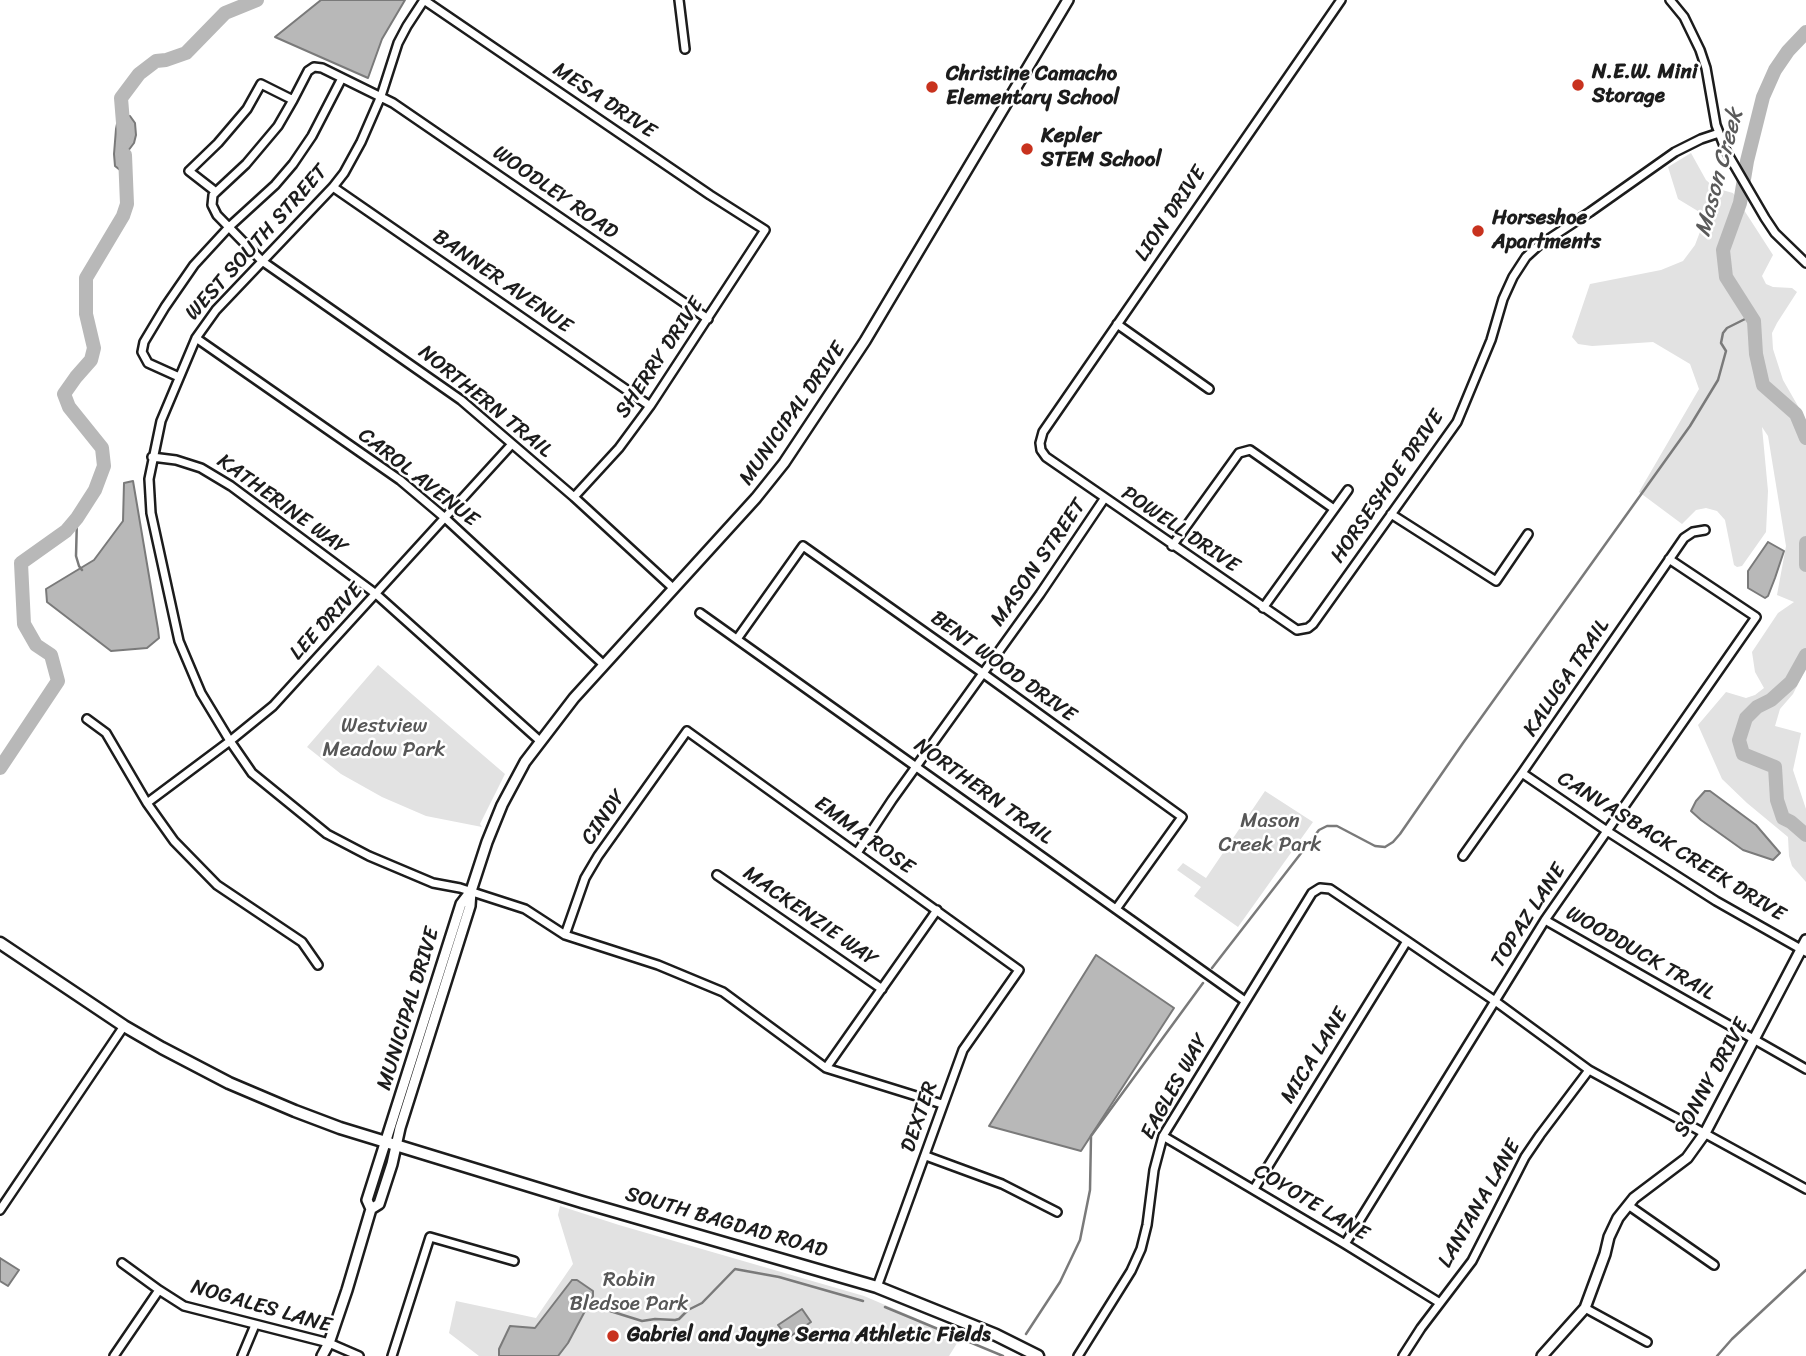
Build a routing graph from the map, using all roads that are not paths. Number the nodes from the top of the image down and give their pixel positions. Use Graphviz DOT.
graph roads {
  1 [pos="424,0"];
  2 [pos="679,0"];
  3 [pos="1068,0"];
  4 [pos="1341,0"];
  5 [pos="1670,0"];
  6 [pos="685,49"];
  7 [pos="342,78"];
  8 [pos="381,96"];
  9 [pos="293,100"];
  10 [pos="1719,133"];
  11 [pos="333,187"];
  12 [pos="216,192"];
  13 [pos="229,227"];
  14 [pos="765,230"];
  15 [pos="262,261"];
  16 [pos="1806,263"];
  17 [pos="708,319"];
  18 [pos="1117,324"];
  19 [pos="196,338"];
  20 [pos="179,377"];
  21 [pos="1209,389"];
  22 [pos="650,406"];
  23 [pos="512,444"];
  24 [pos="1042,452"];
  25 [pos="152,457"];
  26 [pos="1348,490"];
  27 [pos="574,497"];
  28 [pos="1104,499"];
  29 [pos="1334,509"];
  30 [pos="1391,514"];
  31 [pos="445,518"];
  32 [pos="1705,530"];
  33 [pos="1528,534"];
  34 [pos="1172,546"];
  35 [pos="1669,559"];
  36 [pos="673,588"];
  37 [pos="376,594"];
  38 [pos="1263,608"];
  39 [pos="700,613"];
  40 [pos="1303,630"];
  41 [pos="737,639"];
  42 [pos="604,665"];
  43 [pos="984,674"];
  44 [pos="87,719"];
  45 [pos="687,731"];
  46 [pos="230,741"];
  47 [pos="540,741"];
  48 [pos="917,767"];
  49 [pos="1522,773"];
  50 [pos="147,803"];
  51 [pos="1607,831"];
  52 [pos="857,853"];
  53 [pos="1463,856"];
  54 [pos="718,874"];
  55 [pos="471,891"];
  56 [pos="1116,909"];
  57 [pos="937,910"];
  58 [pos="1545,920"];
  59 [pos="565,935"];
  60 [pos="1407,941"];
  61 [pos="0,943"];
  62 [pos="1804,947"];
  63 [pos="318,965"];
  64 [pos="1019,970"];
  65 [pos="882,989"];
  66 [pos="1245,1001"];
  67 [pos="1495,1002"];
  68 [pos="124,1026"];
  69 [pos="1753,1039"];
  70 [pos="827,1068"];
  71 [pos="1806,1069"];
  72 [pos="1589,1070"];
  73 [pos="942,1104"];
  74 [pos="1705,1133"];
  75 [pos="1163,1136"];
  76 [pos="391,1143"];
  77 [pos="926,1156"];
  78 [pos="1254,1189"];
  79 [pos="1806,1189"];
  80 [pos="1628,1205"];
  81 [pos="0,1210"];
  82 [pos="1057,1212"];
  83 [pos="1345,1244"];
  84 [pos="514,1261"];
  85 [pos="122,1263"];
  86 [pos="1714,1265"];
  87 [pos="877,1287"];
  88 [pos="159,1290"];
  89 [pos="1440,1303"];
  90 [pos="1585,1308"];
  91 [pos="255,1325"];
  92 [pos="1647,1342"];
  93 [pos="329,1343"];
  94 [pos="114,1356"];
  95 [pos="242,1356"];
  96 [pos="323,1356"];
  97 [pos="359,1356"];
  98 [pos="391,1356"];
  99 [pos="1038,1356"];
  100 [pos="1078,1356"];
  101 [pos="1403,1356"];
  102 [pos="1542,1356"];
  1 -- 8 [label="street, WEST SOUTH STREET"];
  1 -- 14 [label="street, MESA DRIVE"];
  2 -- 6 [label="street"];
  3 -- 36 [label="street, MUNICIPAL DRIVE"];
  4 -- 18 [label="street, LION DRIVE"];
  5 -- 10 [label="street"];
  7 -- 8 [label="street, WOODLEY ROAD"];
  7 -- 9 [label="street, WOODLEY ROAD"];
  7 -- 13 [label="street"];
  8 -- 11 [label="street, WEST SOUTH STREET"];
  8 -- 17 [label="street, WOODLEY ROAD"];
  9 -- 12 [label="street"];
  9 -- 12 [label="street"];
  10 -- 16 [label="street"];
  10 -- 30 [label="street, HORSESHOE DRIVE"];
  11 -- 15 [label="street, WEST SOUTH STREET"];
  11 -- 22 [label="street, BANNER AVENUE"];
  12 -- 13 [label="street, NORTHERN TRAIL"];
  13 -- 15 [label="street, NORTHERN TRAIL"];
  13 -- 20 [label="street"];
  14 -- 17 [label="street, SHERRY DRIVE"];
  15 -- 19 [label="street, WEST SOUTH STREET"];
  15 -- 23 [label="street, NORTHERN TRAIL"];
  17 -- 22 [label="street, SHERRY DRIVE"];
  18 -- 21 [label="street"];
  18 -- 24 [label="street, LION DRIVE"];
  19 -- 20 [label="street, WEST SOUTH STREET"];
  19 -- 31 [label="street, CAROL AVENUE"];
  20 -- 25 [label="street, WEST SOUTH STREET"];
  22 -- 27 [label="street, SHERRY DRIVE"];
  23 -- 27 [label="street, NORTHERN TRAIL"];
  23 -- 31 [label="street, LEE DRIVE"];
  24 -- 28 [label="street, POWELL DRIVE"];
  25 -- 37 [label="street, KATHERINE WAY"];
  25 -- 46 [label="street, WEST SOUTH STREET"];
  26 -- 29 [label="street"];
  27 -- 36 [label="street, NORTHERN TRAIL"];
  28 -- 34 [label="street, POWELL DRIVE"];
  28 -- 43 [label="street, MASON STREET"];
  29 -- 34 [label="street"];
  29 -- 38 [label="street"];
  30 -- 33 [label="street"];
  30 -- 40 [label="street, HORSESHOE DRIVE"];
  31 -- 37 [label="street, LEE DRIVE"];
  31 -- 42 [label="street, CAROL AVENUE"];
  32 -- 35 [label="street, KALUGA TRAIL"];
  34 -- 38 [label="street, POWELL DRIVE"];
  35 -- 49 [label="street, KALUGA TRAIL"];
  35 -- 51 [label="street, TOPAZ LANE"];
  36 -- 42 [label="street, MUNICIPAL DRIVE"];
  37 -- 46 [label="street, LEE DRIVE"];
  37 -- 47 [label="street, KATHERINE WAY"];
  38 -- 40 [label="street, POWELL DRIVE"];
  39 -- 41 [label="street, NORTHERN TRAIL"];
  41 -- 43 [label="street, BENT WOOD DRIVE"];
  41 -- 48 [label="street, NORTHERN TRAIL"];
  42 -- 47 [label="street, MUNICIPAL DRIVE"];
  43 -- 48 [label="street, MASON STREET"];
  43 -- 56 [label="street, BENT WOOD DRIVE"];
  44 -- 50 [label="street"];
  45 -- 52 [label="street, EMMA ROSE"];
  45 -- 59 [label="street, CINDY"];
  46 -- 50 [label="street, LEE DRIVE"];
  46 -- 55 [label="street, WEST SOUTH STREET"];
  47 -- 55 [label="street, MUNICIPAL DRIVE"];
  48 -- 52 [label="street, MASON STREET"];
  48 -- 56 [label="street, NORTHERN TRAIL"];
  49 -- 51 [label="street, CANVASBACK CREEK DRIVE"];
  49 -- 53 [label="street, KALUGA TRAIL"];
  50 -- 63 [label="street"];
  51 -- 58 [label="street, TOPAZ LANE"];
  51 -- 62 [label="street, CANVASBACK CREEK DRIVE"];
  52 -- 57 [label="street, EMMA ROSE"];
  54 -- 65 [label="street, MACKENZIE WAY"];
  55 -- 59 [label="street, WEST SOUTH STREET"];
  55 -- 76 [label="street, MUNICIPAL DRIVE"];
  56 -- 66 [label="street, NORTHERN TRAIL"];
  57 -- 64 [label="street, EMMA ROSE"];
  57 -- 65 [label="street"];
  58 -- 67 [label="street, TOPAZ LANE"];
  58 -- 69 [label="street, WOODDUCK TRAIL"];
  59 -- 70 [label="street, WEST SOUTH STREET"];
  60 -- 66 [label="street, EAGLES WAY"];
  60 -- 67 [label="street"];
  60 -- 78 [label="street, MICA LANE"];
  61 -- 68 [label="main road, SOUTH BAGDAD ROAD"];
  62 -- 69 [label="street, SONNY DRIVE"];
  64 -- 73 [label="street, DEXTER"];
  65 -- 70 [label="street"];
  66 -- 75 [label="street, EAGLES WAY"];
  67 -- 72 [label="street"];
  67 -- 83 [label="street, TOPAZ LANE"];
  68 -- 76 [label="main road, SOUTH BAGDAD ROAD"];
  68 -- 81 [label="street"];
  69 -- 71 [label="street, WOODDUCK TRAIL"];
  69 -- 74 [label="street, SONNY DRIVE"];
  70 -- 73 [label="street, WEST SOUTH STREET"];
  72 -- 74 [label="street"];
  72 -- 89 [label="street, LANTANA LANE"];
  73 -- 77 [label="street, DEXTER"];
  74 -- 79 [label="street"];
  74 -- 80 [label="street, SONNY DRIVE"];
  75 -- 78 [label="street, COYOTE LANE"];
  75 -- 100 [label="street, EAGLES WAY"];
  76 -- 87 [label="main road, SOUTH BAGDAD ROAD"];
  76 -- 93 [label="street, MUNICIPAL DRIVE"];
  77 -- 82 [label="street"];
  77 -- 87 [label="street, DEXTER"];
  78 -- 83 [label="street, COYOTE LANE"];
  80 -- 86 [label="street"];
  80 -- 90 [label="street, SONNY DRIVE"];
  83 -- 89 [label="street, COYOTE LANE"];
  84 -- 98 [label="street"];
  85 -- 88 [label="street, NOGALES LANE"];
  87 -- 99 [label="main road, SOUTH BAGDAD ROAD"];
  88 -- 91 [label="street, NOGALES LANE"];
  88 -- 94 [label="street"];
  89 -- 101 [label="street, LANTANA LANE"];
  90 -- 92 [label="street"];
  90 -- 102 [label="street, SONNY DRIVE"];
  91 -- 93 [label="street, NOGALES LANE"];
  91 -- 95 [label="street"];
  93 -- 96 [label="street, MUNICIPAL DRIVE"];
  93 -- 97 [label="street, NOGALES LANE"];
}
